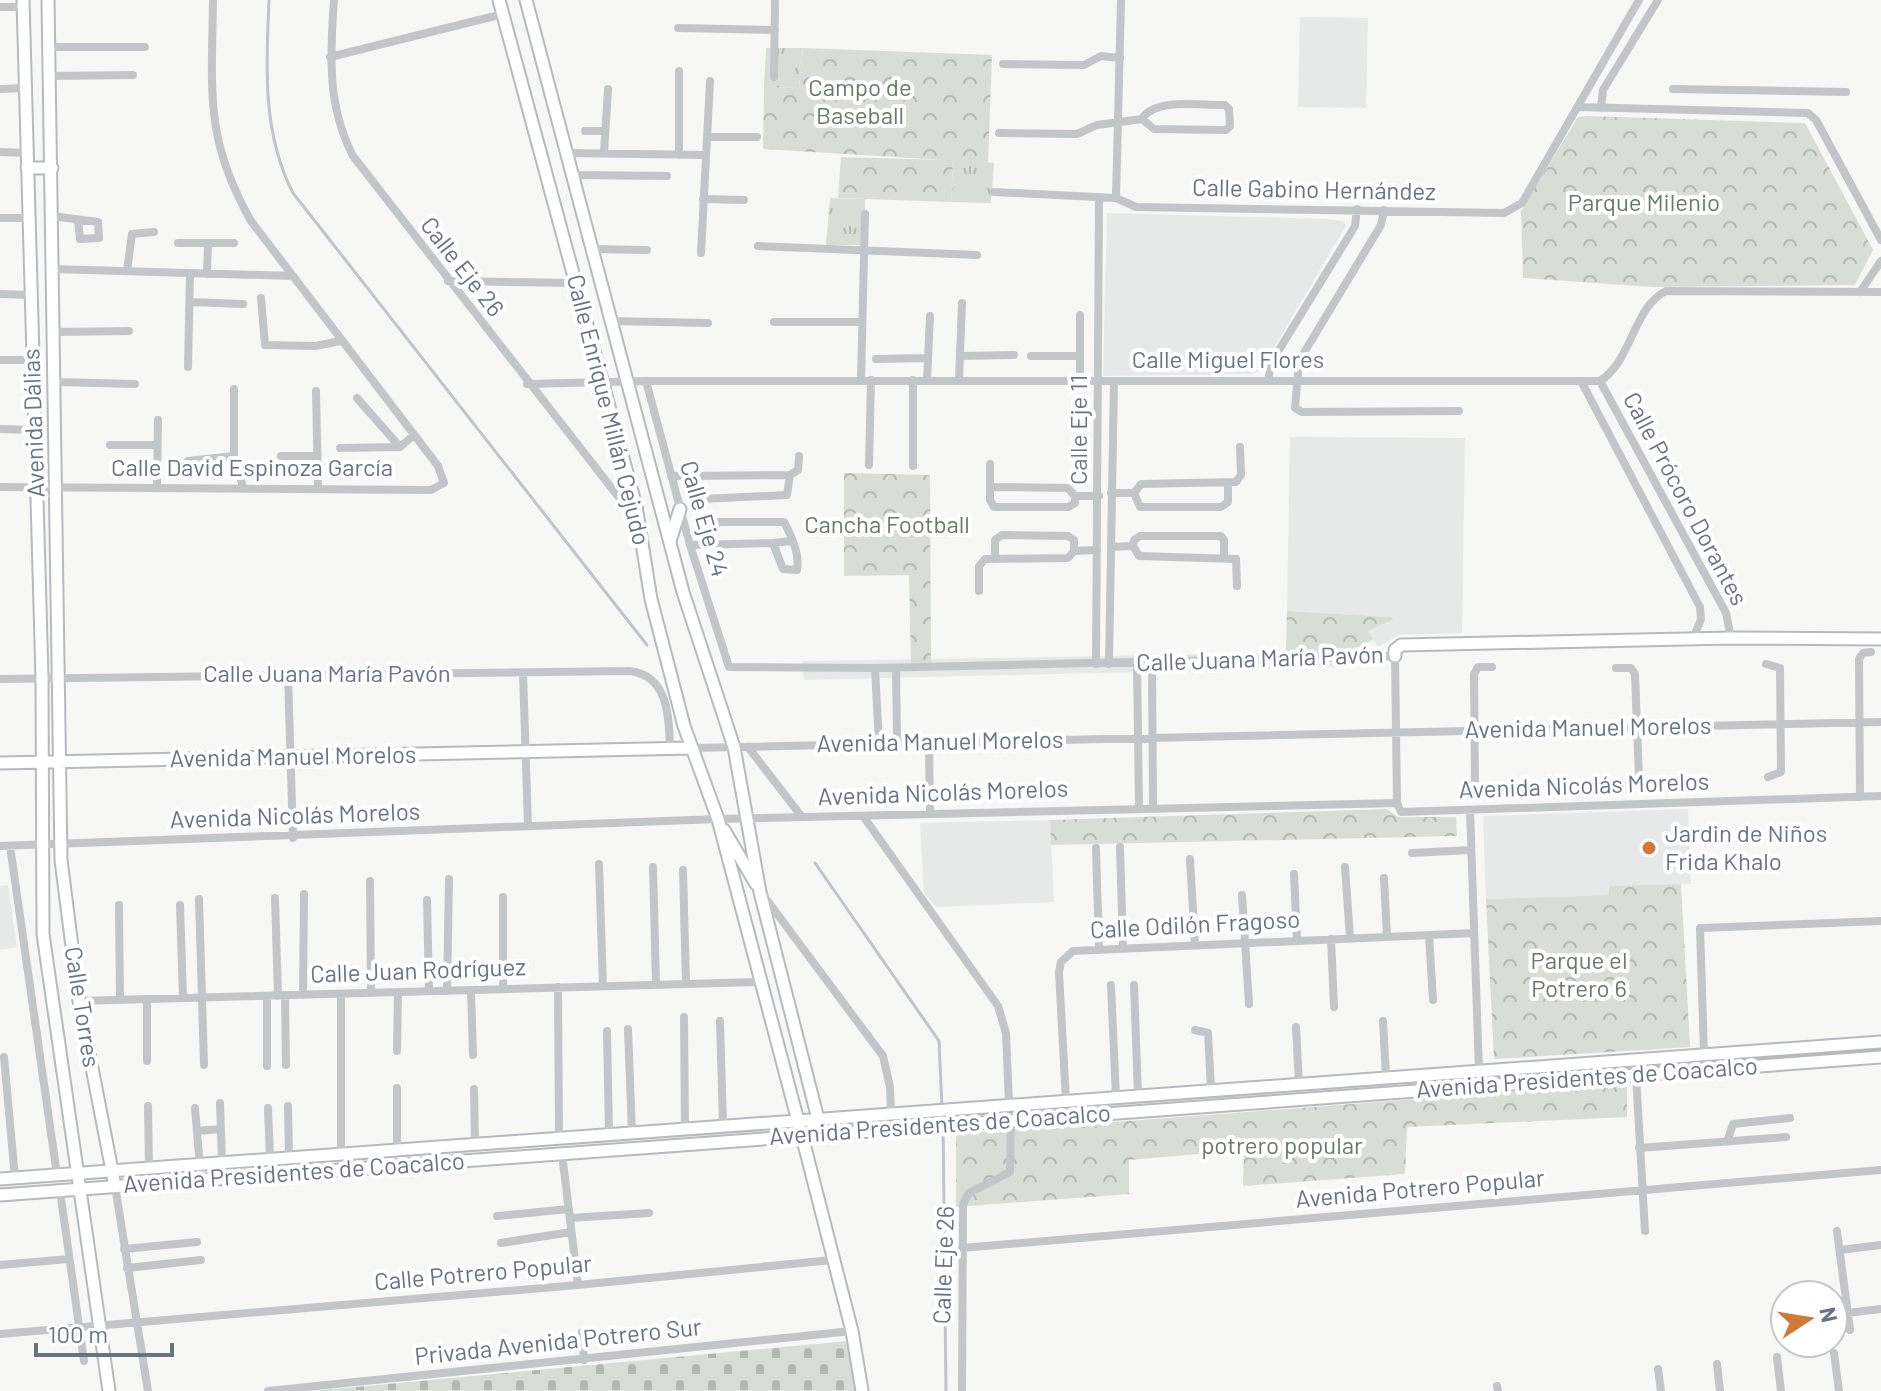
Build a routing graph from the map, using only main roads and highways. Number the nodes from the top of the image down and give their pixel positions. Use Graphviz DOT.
graph roads {
  1 [pos="48,0"];
  2 [pos="499,0"];
  3 [pos="526,0"];
  4 [pos="23,4"];
  5 [pos="27,168"];
  6 [pos="52,168"];
  7 [pos="32,366"];
  8 [pos="55,377"];
  9 [pos="680,509"];
  10 [pos="669,542"];
  11 [pos="1881,639"];
  12 [pos="1395,656"];
  13 [pos="691,748"];
  14 [pos="44,762"];
  15 [pos="61,762"];
  16 [pos="0,763"];
  17 [pos="718,819"];
  18 [pos="62,844"];
  19 [pos="61,860"];
  20 [pos="760,892"];
  21 [pos="43,908"];
  22 [pos="1881,1042"];
  23 [pos="1881,1057"];
  24 [pos="1580,1063"];
  25 [pos="1581,1079"];
  26 [pos="1355,1080"];
  27 [pos="1357,1095"];
  28 [pos="1081,1100"];
  29 [pos="1082,1114"];
  30 [pos="818,1119"];
  31 [pos="796,1121"];
  32 [pos="651,1131"];
  33 [pos="802,1136"];
  34 [pos="652,1147"];
  35 [pos="421,1148"];
  36 [pos="422,1164"];
  37 [pos="110,1170"];
  38 [pos="77,1173"];
  39 [pos="0,1179"];
  40 [pos="115,1186"];
  41 [pos="79,1189"];
  42 [pos="0,1195"];
  43 [pos="109,1391"];
  44 [pos="862,1391"];
  1 -- 6 [label="main road, Avenida Dálias"];
  2 -- 13 [label="main road, Calle Enrique Millán Cejudo"];
  3 -- 10 [label="main road, Calle Enrique Millán Cejudo"];
  4 -- 5 [label="main road, Avenida Dálias"];
  5 -- 6 [label="main road"];
  5 -- 7 [label="main road, Avenida Dálias"];
  6 -- 8 [label="main road, Avenida Dálias"];
  7 -- 8 [label="main road"];
  7 -- 14 [label="main road, Avenida Dálias"];
  8 -- 15 [label="main road, Avenida Dálias"];
  9 -- 10 [label="main road"];
  10 -- 20 [label="main road, Calle Enrique Millán Cejudo"];
  11 -- 12 [label="main road, Calle Juana María Pavón"];
  13 -- 15 [label="main road, Avenida Manuel Morelos"];
  13 -- 17 [label="main road, Calle Enrique Millán Cejudo"];
  14 -- 15 [label="main road, Avenida Manuel Morelos"];
  14 -- 16 [label="main road, Avenida Manuel Morelos"];
  14 -- 21 [label="main road, Avenida Dálias"];
  15 -- 18 [label="main road, Avenida Dálias"];
  17 -- 20 [label="main road"];
  17 -- 31 [label="main road"];
  18 -- 19 [label="main road, Calle Torres"];
  19 -- 21 [label="main road"];
  19 -- 37 [label="main road, Calle Torres"];
  20 -- 30 [label="main road"];
  21 -- 38 [label="main road, Avenida Dálias"];
  22 -- 24 [label="main road, Avenida Presidentes de Coacalco"];
  23 -- 25 [label="main road, Avenida Presidentes de Coacalco"];
  24 -- 25 [label="main road"];
  24 -- 26 [label="main road, Avenida Presidentes de Coacalco"];
  25 -- 27 [label="main road, Avenida Presidentes de Coacalco"];
  26 -- 27 [label="main road"];
  26 -- 28 [label="main road, Avenida Presidentes de Coacalco"];
  27 -- 29 [label="main road, Avenida Presidentes de Coacalco"];
  28 -- 29 [label="main road"];
  28 -- 30 [label="main road, Avenida Presidentes de Coacalco"];
  29 -- 33 [label="main road, Avenida Presidentes de Coacalco"];
  30 -- 31 [label="main road, Avenida Presidentes de Coacalco"];
  30 -- 33 [label="main road"];
  31 -- 32 [label="main road, Avenida Presidentes de Coacalco"];
  31 -- 33 [label="main road"];
  32 -- 34 [label="main road"];
  32 -- 35 [label="main road, Avenida Presidentes de Coacalco"];
  33 -- 34 [label="main road, Avenida Presidentes de Coacalco"];
  33 -- 44 [label="main road"];
  34 -- 36 [label="main road, Avenida Presidentes de Coacalco"];
  35 -- 36 [label="main road"];
  35 -- 37 [label="main road, Avenida Presidentes de Coacalco"];
  36 -- 40 [label="main road, Avenida Presidentes de Coacalco"];
  37 -- 38 [label="main road, Avenida Presidentes de Coacalco"];
  37 -- 40 [label="main road, Calle Torres"];
  38 -- 39 [label="main road, Avenida Presidentes de Coacalco"];
  38 -- 41 [label="main road, Avenida Dálias"];
  40 -- 41 [label="main road, Avenida Presidentes de Coacalco"];
  41 -- 42 [label="main road, Avenida Presidentes de Coacalco"];
  41 -- 43 [label="main road, Avenida Dálias"];
}
